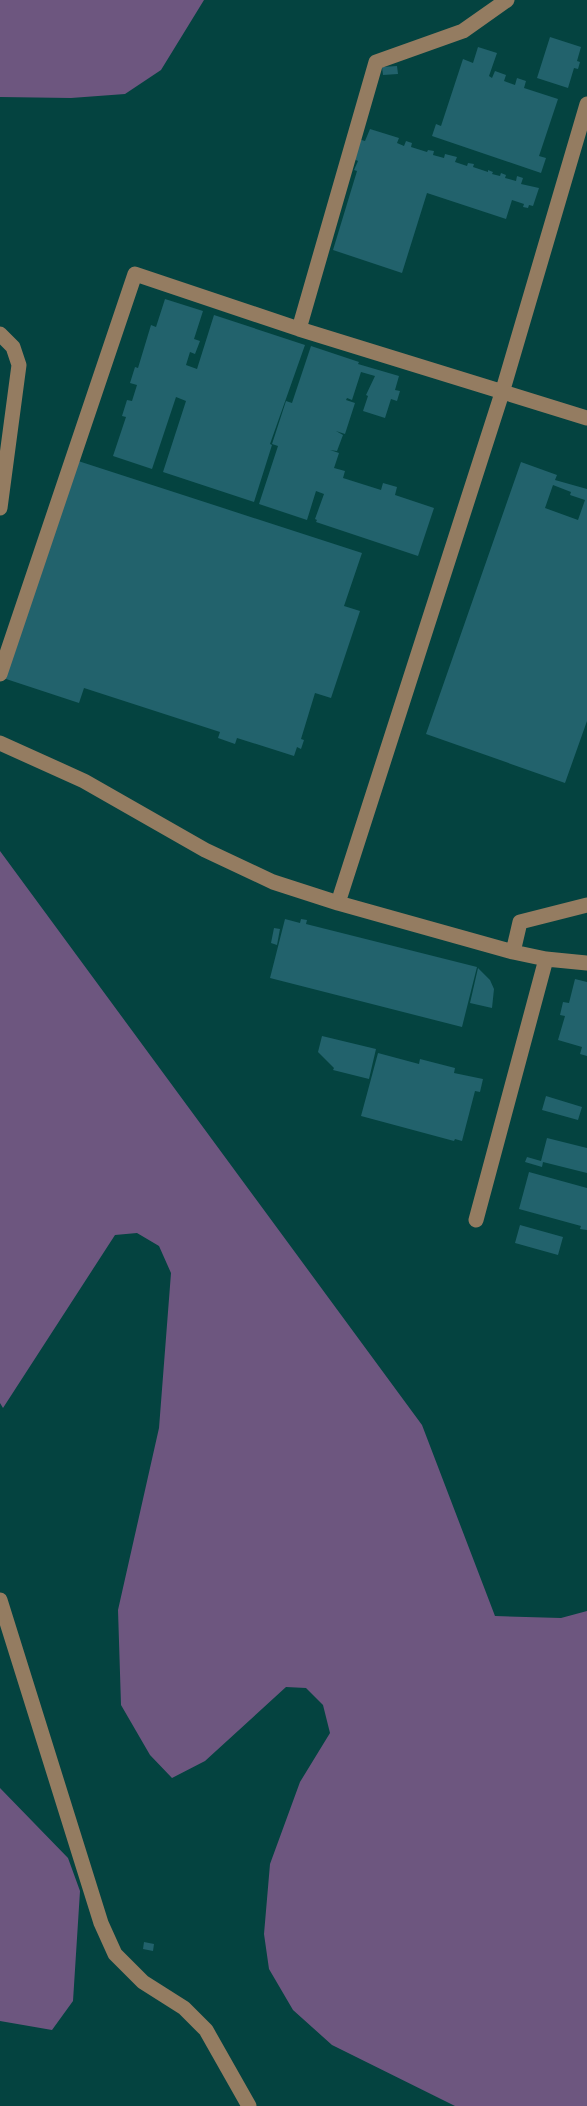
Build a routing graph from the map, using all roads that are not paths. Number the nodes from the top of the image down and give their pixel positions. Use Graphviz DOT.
graph roads {
  1 [pos="507,0"];
  2 [pos="587,104"];
  3 [pos="299,329"];
  4 [pos="0,334"];
  5 [pos="502,393"];
  6 [pos="587,418"];
  7 [pos="0,508"];
  8 [pos="0,674"];
  9 [pos="0,743"];
  10 [pos="338,903"];
  11 [pos="587,905"];
  12 [pos="513,952"];
  13 [pos="546,959"];
  14 [pos="587,963"];
  15 [pos="476,1220"];
  16 [pos="0,1600"];
  17 [pos="249,2106"];
  1 -- 3 [label="street"];
  2 -- 5 [label="street"];
  3 -- 5 [label="street"];
  3 -- 8 [label="street"];
  4 -- 7 [label="street"];
  5 -- 6 [label="street"];
  5 -- 10 [label="street"];
  9 -- 10 [label="street"];
  10 -- 12 [label="street"];
  11 -- 12 [label="street"];
  12 -- 13 [label="street"];
  13 -- 14 [label="street"];
  13 -- 15 [label="street"];
  16 -- 17 [label="street"];
}
